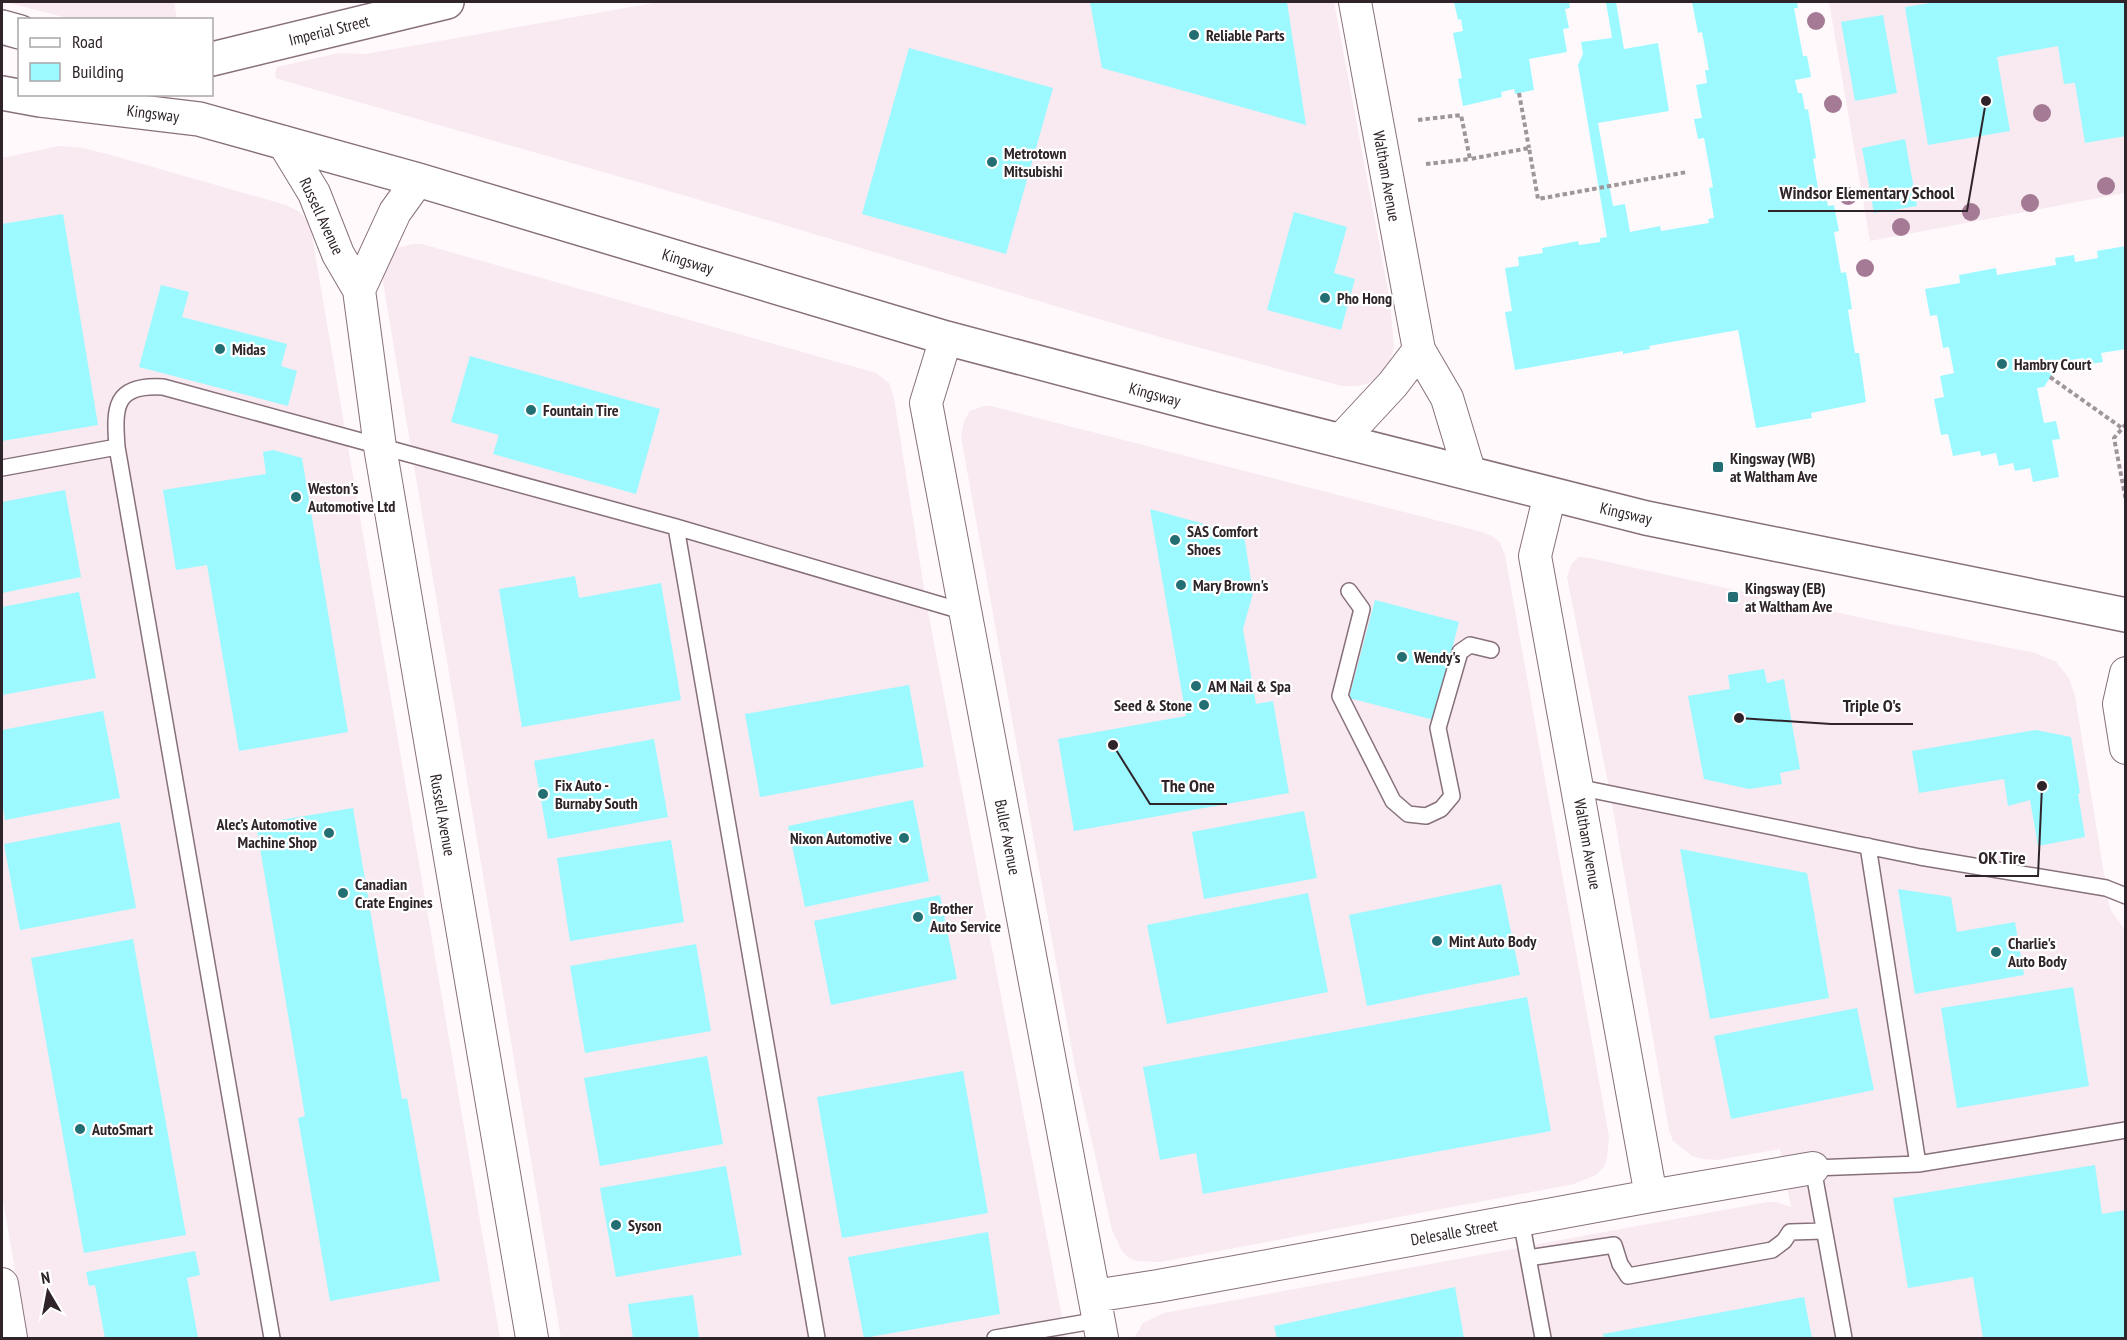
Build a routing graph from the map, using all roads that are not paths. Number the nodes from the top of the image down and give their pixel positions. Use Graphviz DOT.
graph roads {
  1 [pos="447,2"];
  2 [pos="1355,2"];
  3 [pos="2,27"];
  4 [pos="18,31"];
  5 [pos="213,59"];
  6 [pos="2,93"];
  7 [pos="18,96"];
  8 [pos="18,96"];
  9 [pos="158,96"];
  10 [pos="198,119"];
  11 [pos="283,142"];
  12 [pos="418,180"];
  13 [pos="359,290"];
  14 [pos="946,338"];
  15 [pos="1419,350"];
  16 [pos="1340,441"];
  17 [pos="117,447"];
  18 [pos="381,447"];
  19 [pos="2,468"];
  20 [pos="1470,474"];
  21 [pos="1550,494"];
  22 [pos="675,527"];
  23 [pos="1350,591"];
  24 [pos="965,612"];
  25 [pos="2126,615"];
  26 [pos="1491,650"];
  27 [pos="2126,673"];
  28 [pos="2126,748"];
  29 [pos="1577,787"];
  30 [pos="1868,846"];
  31 [pos="2126,896"];
  32 [pos="2126,1130"];
  33 [pos="1918,1164"];
  34 [pos="1813,1168"];
  35 [pos="1651,1196"];
  36 [pos="1521,1220"];
  37 [pos="1824,1231"];
  38 [pos="1528,1258"];
  39 [pos="2,1284"];
  40 [pos="1098,1318"];
  41 [pos="11,1338"];
  42 [pos="272,1338"];
  43 [pos="532,1338"];
  44 [pos="818,1338"];
  45 [pos="994,1338"];
  46 [pos="1543,1338"];
  47 [pos="1844,1338"];
  1 -- 5 [label="main road, Imperial Street"];
  2 -- 15 [label="street, Waltham Avenue"];
  3 -- 4 [label="main road"];
  6 -- 7 [label="main road, Kingsway"];
  8 -- 10 [label="main road, Kingsway"];
  9 -- 10 [label="main road, Kingsway"];
  10 -- 11 [label="main road, Kingsway"];
  11 -- 12 [label="main road, Kingsway"];
  11 -- 13 [label="street, Russell Avenue"];
  12 -- 13 [label="street"];
  12 -- 14 [label="main road, Kingsway"];
  13 -- 18 [label="street, Russell Avenue"];
  14 -- 16 [label="main road, Kingsway"];
  14 -- 24 [label="street, Buller Avenue"];
  15 -- 16 [label="street"];
  15 -- 20 [label="street, Waltham Avenue"];
  16 -- 20 [label="main road, Kingsway"];
  17 -- 18 [label="lane"];
  17 -- 19 [label="lane"];
  17 -- 42 [label="lane"];
  18 -- 22 [label="lane"];
  18 -- 43 [label="street, Russell Avenue"];
  20 -- 21 [label="main road, Kingsway"];
  21 -- 25 [label="main road, Kingsway"];
  21 -- 29 [label="street, Waltham Avenue"];
  22 -- 24 [label="lane"];
  22 -- 44 [label="lane"];
  23 -- 26 [label="lane"];
  24 -- 40 [label="street, Buller Avenue"];
  27 -- 28 [label="street"];
  29 -- 30 [label="lane"];
  29 -- 35 [label="street, Waltham Avenue"];
  30 -- 31 [label="lane"];
  30 -- 33 [label="lane"];
  32 -- 33 [label="lane"];
  33 -- 34 [label="lane"];
  34 -- 35 [label="street, Delesalle Street"];
  34 -- 37 [label="lane"];
  35 -- 36 [label="street, Delesalle Street"];
  36 -- 38 [label="lane"];
  36 -- 40 [label="street, Delesalle Street"];
  37 -- 38 [label="lane"];
  37 -- 47 [label="lane"];
  38 -- 46 [label="lane"];
  39 -- 41 [label="street"];
  40 -- 45 [label="lane"];
}
